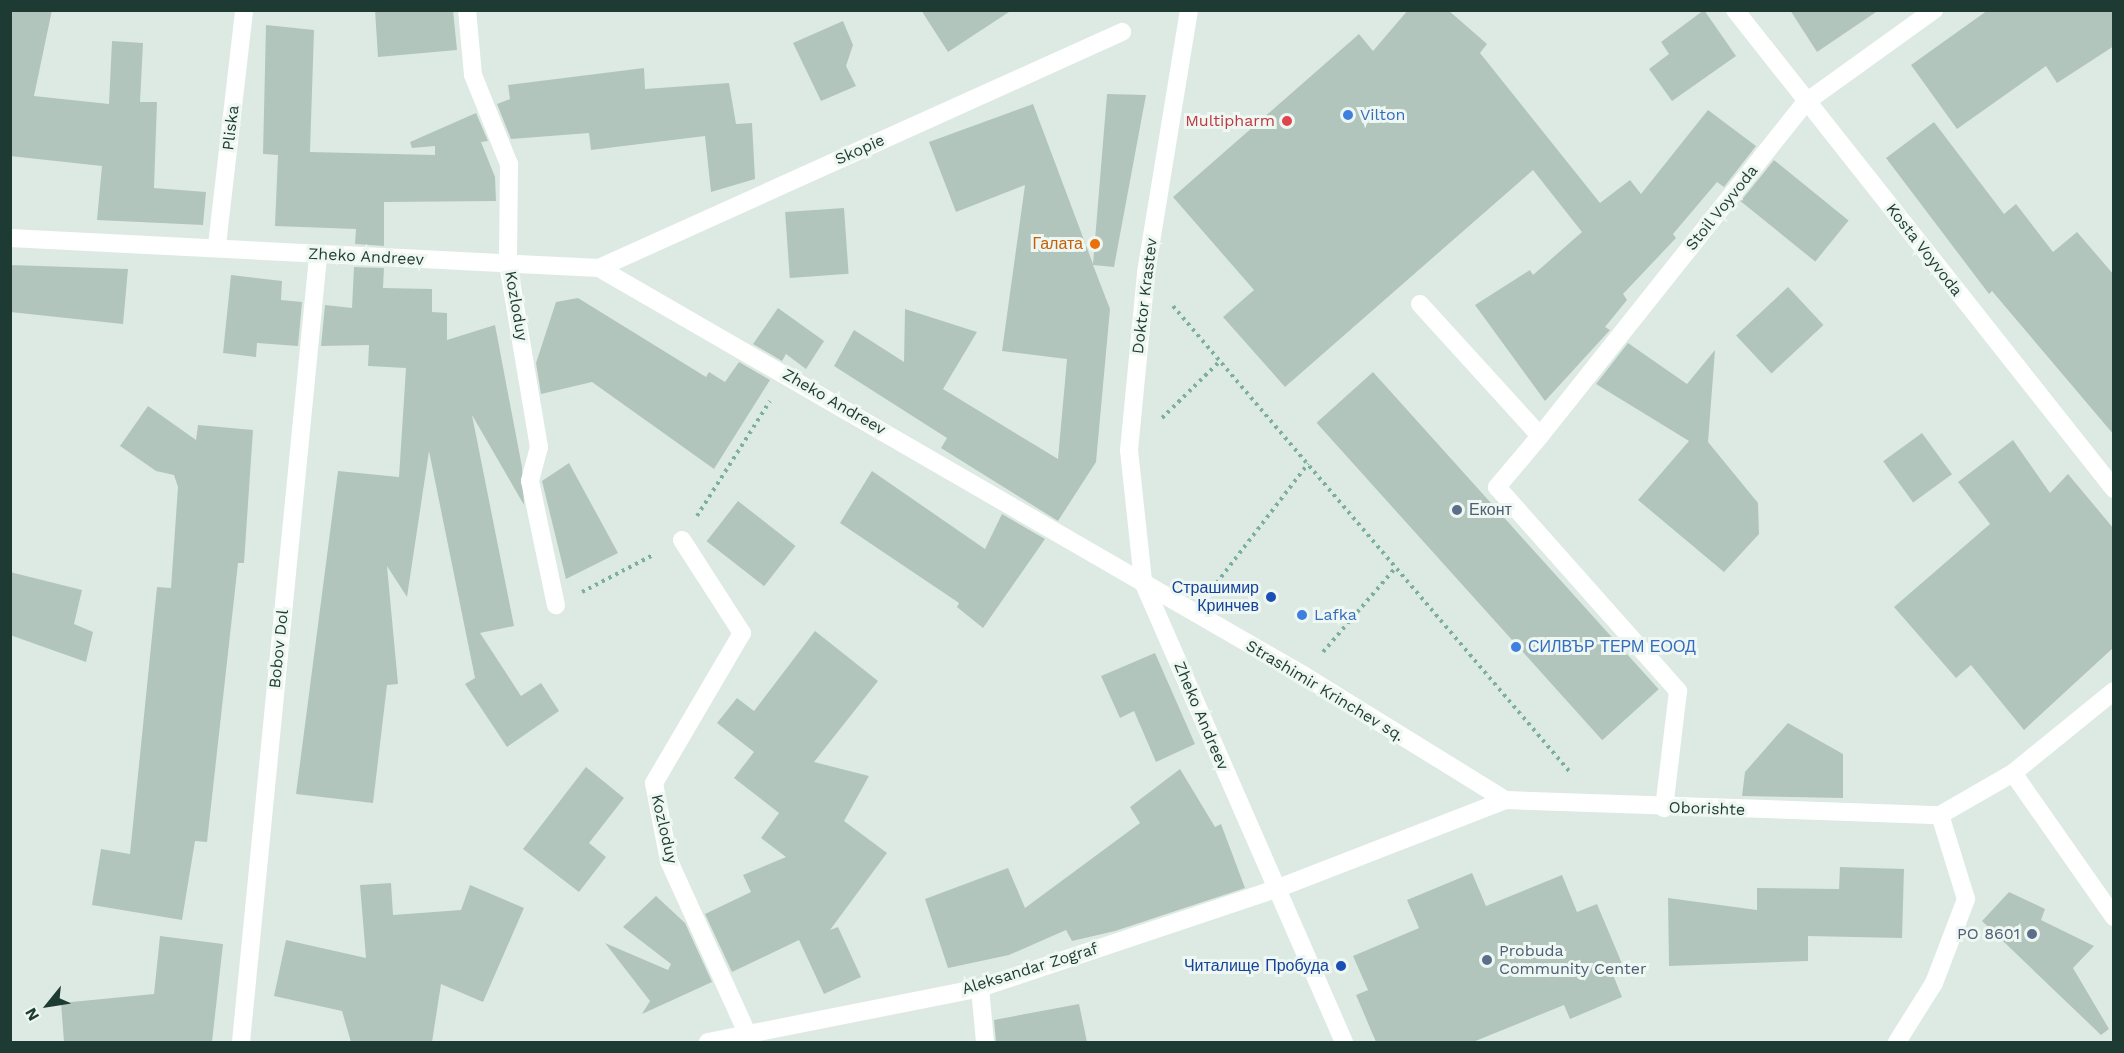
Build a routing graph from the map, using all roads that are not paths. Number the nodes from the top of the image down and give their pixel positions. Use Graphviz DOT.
graph roads {
  1 [pos="244,10"];
  2 [pos="467,10"];
  3 [pos="1190,10"];
  4 [pos="1735,10"];
  5 [pos="1934,10"];
  6 [pos="1122,32"];
  7 [pos="1806,102"];
  8 [pos="10,238"];
  9 [pos="217,245"];
  10 [pos="318,256"];
  11 [pos="508,264"];
  12 [pos="599,268"];
  13 [pos="1420,304"];
  14 [pos="1540,436"];
  15 [pos="2114,489"];
  16 [pos="682,540"];
  17 [pos="1143,582"];
  18 [pos="556,605"];
  19 [pos="2114,692"];
  20 [pos="2013,773"];
  21 [pos="1505,801"];
  22 [pos="1664,808"];
  23 [pos="1940,815"];
  24 [pos="1276,889"];
  25 [pos="2114,917"];
  26 [pos="980,988"];
  27 [pos="748,1035"];
  28 [pos="240,1042"];
  29 [pos="708,1042"];
  30 [pos="985,1042"];
  31 [pos="1344,1042"];
  32 [pos="1897,1042"];
  1 -- 9 [label="street, Pliska"];
  2 -- 11 [label="street, Kozloduy"];
  3 -- 17 [label="street, Doktor Krastev"];
  4 -- 7 [label="street, Kosta Voyvoda"];
  5 -- 7 [label="street, Stoil Voyvoda"];
  6 -- 12 [label="street, Skopie"];
  7 -- 14 [label="street, Stoil Voyvoda"];
  7 -- 15 [label="street, Kosta Voyvoda"];
  8 -- 9 [label="street, Zheko Andreev"];
  9 -- 10 [label="street, Zheko Andreev"];
  10 -- 11 [label="street, Zheko Andreev"];
  10 -- 28 [label="street, Bobov Dol"];
  11 -- 12 [label="street, Zheko Andreev"];
  11 -- 18 [label="street, Kozloduy"];
  12 -- 17 [label="street, Zheko Andreev"];
  13 -- 14 [label="street"];
  14 -- 22 [label="street, Stoil Voyvoda"];
  16 -- 27 [label="street, Kozloduy"];
  17 -- 21 [label="street, Strashimir Krinchev sq."];
  17 -- 24 [label="street, Zheko Andreev"];
  19 -- 20 [label="street"];
  20 -- 23 [label="street"];
  20 -- 25 [label="street"];
  21 -- 22 [label="street, Oborishte"];
  21 -- 24 [label="street, Oborishte"];
  22 -- 23 [label="street, Oborishte"];
  23 -- 32 [label="street"];
  24 -- 26 [label="street, Aleksandar Zograf"];
  24 -- 31 [label="street, Zheko Andreev"];
  26 -- 27 [label="street, Aleksandar Zograf"];
  26 -- 30 [label="street"];
  27 -- 29 [label="street, Aleksandar Zograf"];
}
